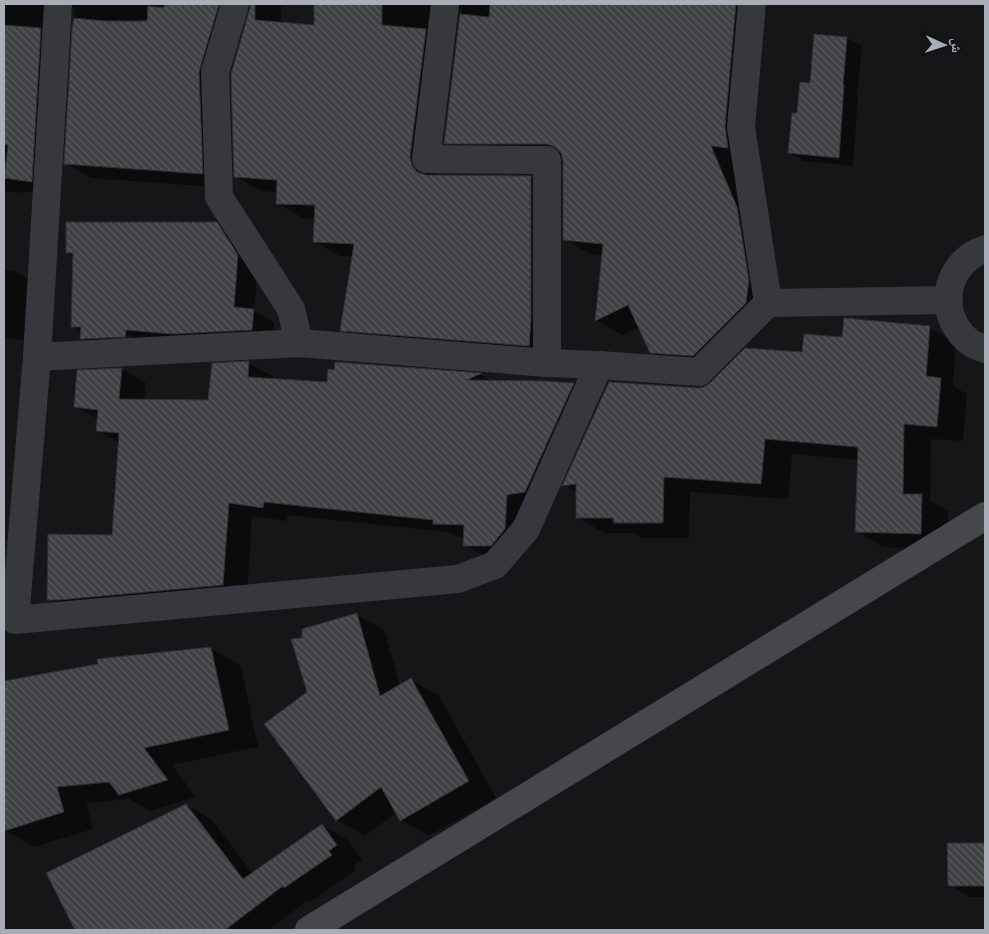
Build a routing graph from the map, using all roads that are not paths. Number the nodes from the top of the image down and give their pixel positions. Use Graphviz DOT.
graph roads {
  1 [pos="58,4"];
  2 [pos="235,4"];
  3 [pos="445,4"];
  4 [pos="752,4"];
  5 [pos="985,244"];
  6 [pos="985,249"];
  7 [pos="948,300"];
  8 [pos="768,303"];
  9 [pos="299,343"];
  10 [pos="985,349"];
  11 [pos="37,357"];
  12 [pos="546,363"];
  13 [pos="599,365"];
  14 [pos="985,516"];
  15 [pos="9,621"];
  16 [pos="308,930"];
  1 -- 11 [label="street"];
  2 -- 9 [label="street"];
  3 -- 12 [label="street"];
  4 -- 8 [label="street"];
  5 -- 6 [label="street"];
  6 -- 7 [label="street"];
  7 -- 8 [label="street"];
  7 -- 10 [label="street"];
  8 -- 13 [label="street"];
  9 -- 11 [label="street"];
  9 -- 12 [label="street"];
  11 -- 15 [label="street"];
  12 -- 13 [label="street"];
  13 -- 15 [label="street"];
  14 -- 16 [label="main road"];
}
